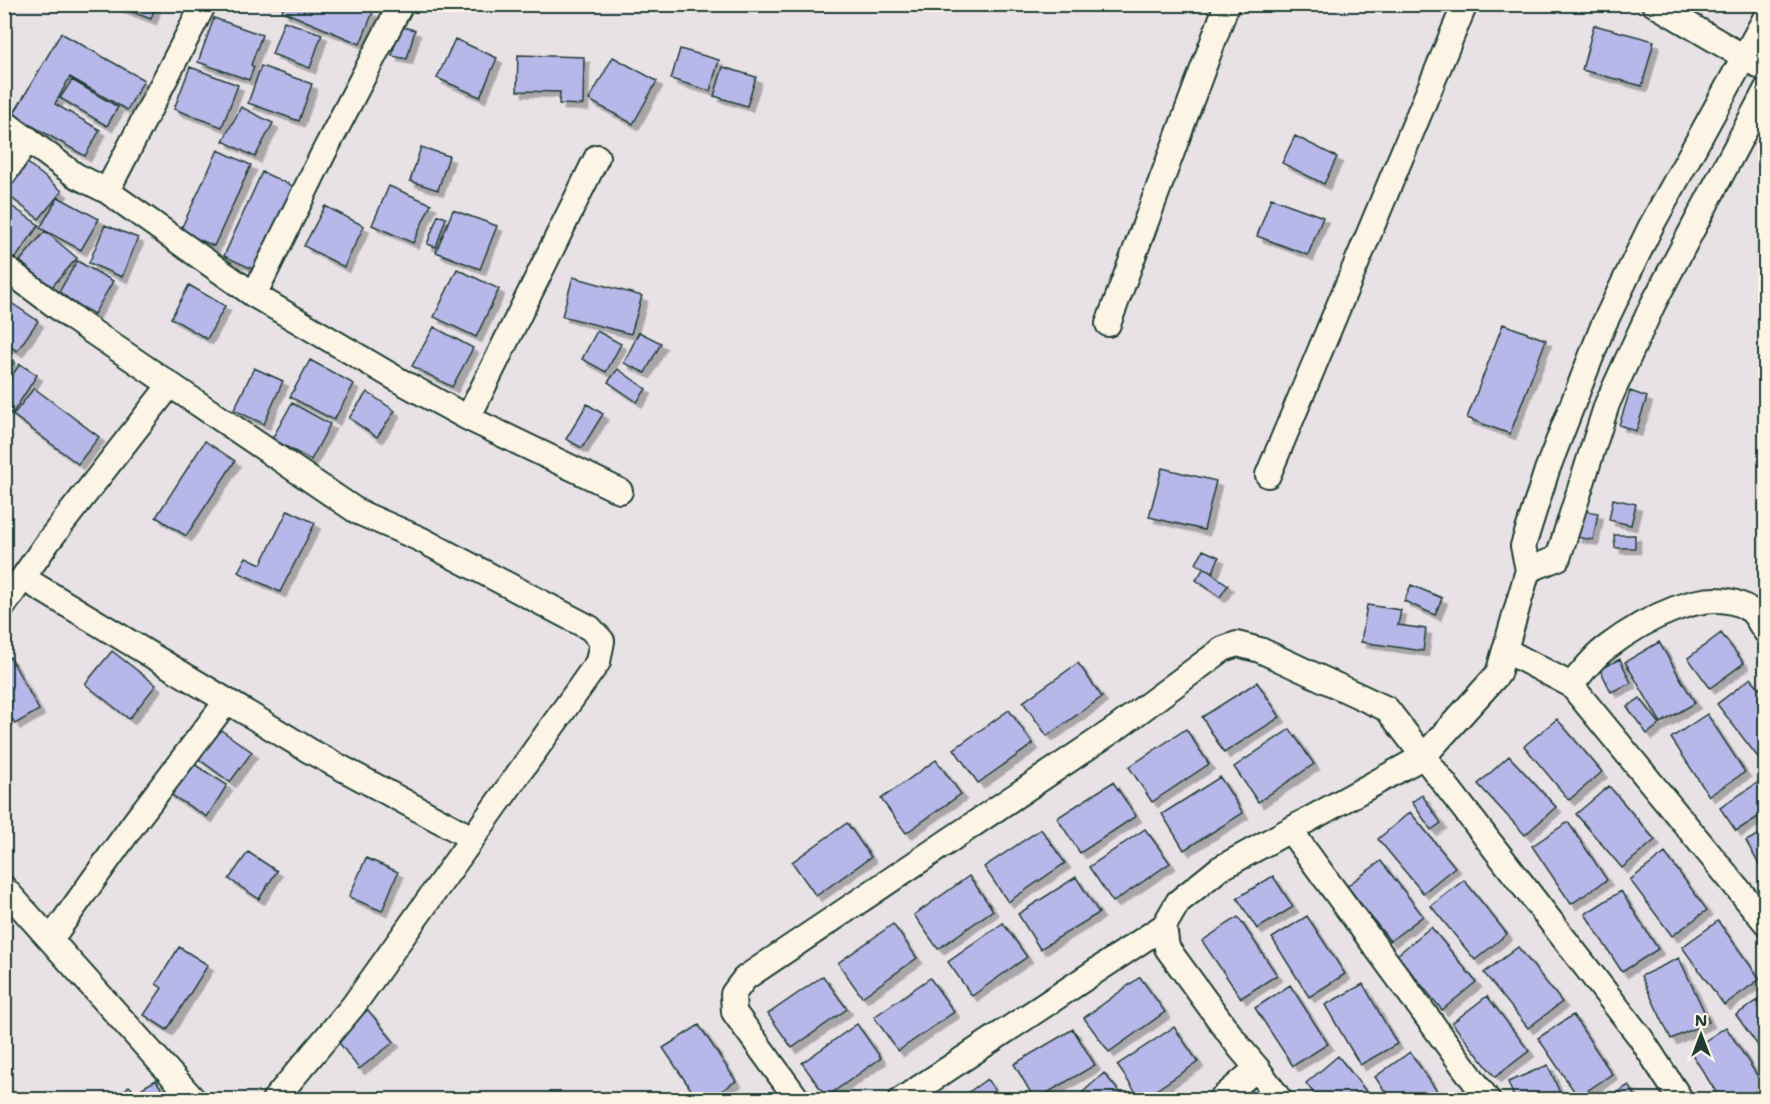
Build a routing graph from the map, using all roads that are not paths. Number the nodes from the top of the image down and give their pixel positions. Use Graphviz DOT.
graph roads {
  1 [pos="204,4"];
  2 [pos="401,4"];
  3 [pos="1227,4"];
  4 [pos="1466,4"];
  5 [pos="1654,4"];
  6 [pos="1766,18"];
  7 [pos="1744,57"];
  8 [pos="1766,70"];
  9 [pos="1766,90"];
  10 [pos="4,122"];
  11 [pos="28,139"];
  12 [pos="597,157"];
  13 [pos="4,174"];
  14 [pos="107,191"];
  15 [pos="4,267"];
  16 [pos="1623,285"];
  17 [pos="254,295"];
  18 [pos="1653,304"];
  19 [pos="1108,324"];
  20 [pos="170,385"];
  21 [pos="468,418"];
  22 [pos="1268,475"];
  23 [pos="620,491"];
  24 [pos="1528,570"];
  25 [pos="23,578"];
  26 [pos="4,605"];
  27 [pos="1766,632"];
  28 [pos="1505,650"];
  29 [pos="1571,685"];
  30 [pos="226,701"];
  31 [pos="1424,756"];
  32 [pos="1290,830"];
  33 [pos="472,838"];
  34 [pos="4,888"];
  35 [pos="1765,922"];
  36 [pos="1164,926"];
  37 [pos="51,939"];
  38 [pos="1257,1068"];
  39 [pos="194,1100"];
  40 [pos="274,1100"];
  41 [pos="798,1100"];
  42 [pos="901,1100"];
  43 [pos="1220,1100"];
  44 [pos="1280,1100"];
  45 [pos="1488,1100"];
  46 [pos="1681,1100"];
  1 -- 14 [label="street"];
  2 -- 17 [label="street"];
  3 -- 19 [label="street"];
  4 -- 22 [label="street"];
  5 -- 7 [label="street"];
  6 -- 7 [label="street"];
  7 -- 8 [label="street"];
  7 -- 16 [label="street"];
  9 -- 18 [label="street"];
  10 -- 11 [label="street"];
  11 -- 13 [label="street"];
  11 -- 14 [label="street"];
  12 -- 21 [label="street"];
  14 -- 17 [label="street"];
  15 -- 20 [label="street"];
  16 -- 18 [label="street"];
  16 -- 24 [label="street"];
  17 -- 21 [label="street"];
  18 -- 24 [label="street"];
  20 -- 25 [label="street"];
  20 -- 33 [label="street"];
  21 -- 23 [label="street"];
  24 -- 28 [label="street"];
  25 -- 26 [label="street"];
  25 -- 30 [label="street"];
  27 -- 29 [label="street"];
  28 -- 29 [label="street"];
  28 -- 31 [label="street"];
  29 -- 35 [label="street"];
  30 -- 33 [label="street"];
  30 -- 37 [label="street"];
  31 -- 32 [label="street"];
  31 -- 41 [label="street"];
  31 -- 46 [label="street"];
  32 -- 36 [label="street"];
  32 -- 45 [label="street"];
  33 -- 40 [label="street"];
  34 -- 37 [label="street"];
  36 -- 38 [label="street"];
  36 -- 42 [label="street"];
  37 -- 39 [label="street"];
  38 -- 43 [label="street"];
  38 -- 44 [label="street"];
}
